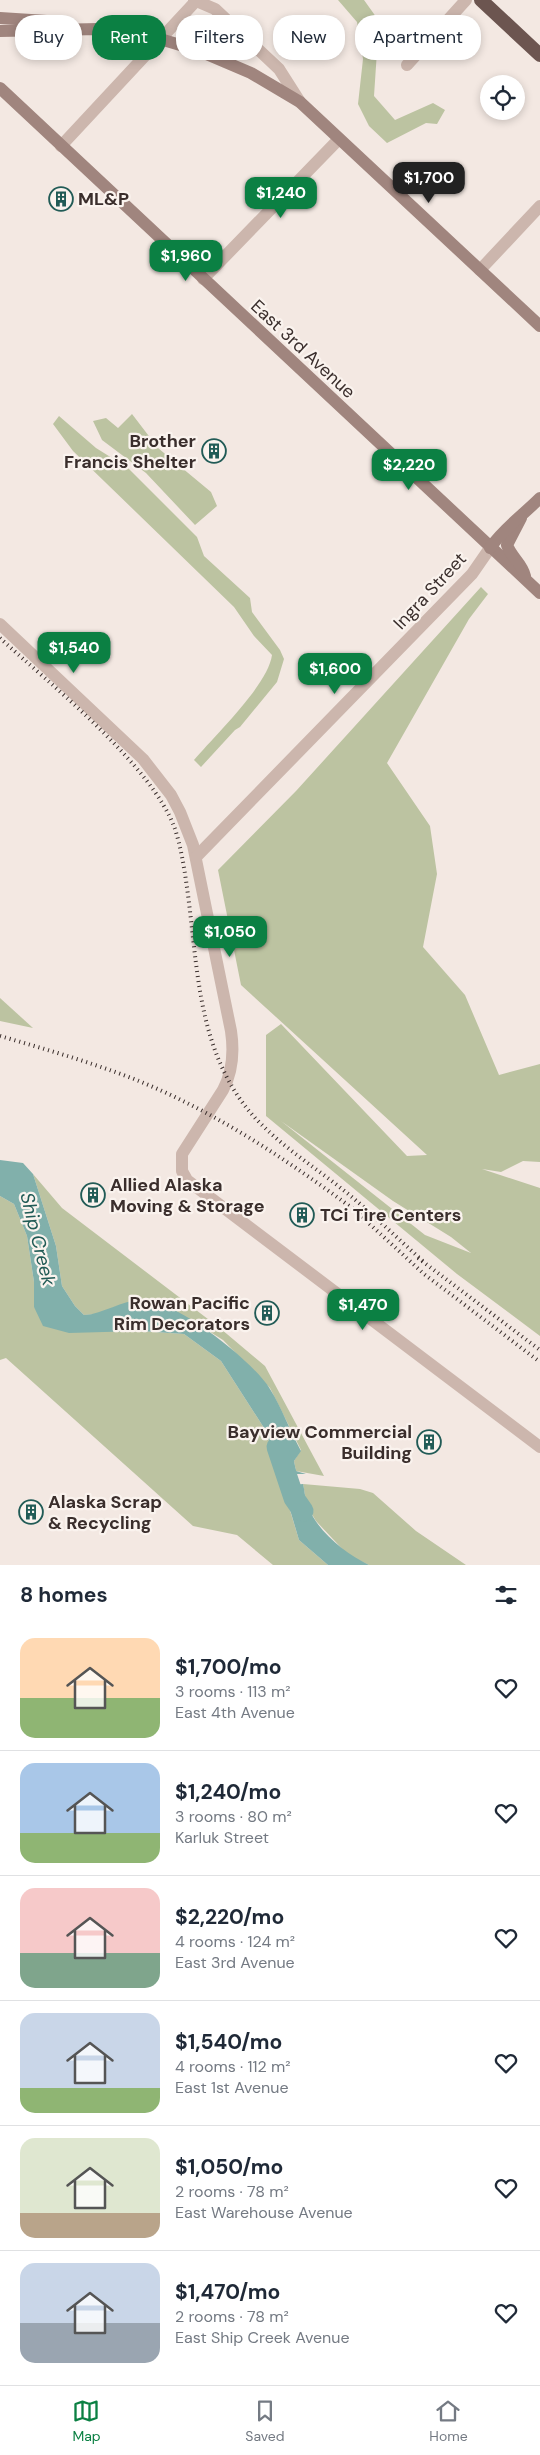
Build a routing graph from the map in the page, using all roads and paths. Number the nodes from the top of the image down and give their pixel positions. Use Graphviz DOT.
graph roads {
  1 [pos="466,0"];
  2 [pos="481,0"];
  3 [pos="195,1"];
  4 [pos="0,18"];
  5 [pos="92,23"];
  6 [pos="92,29"];
  7 [pos="0,31"];
  8 [pos="166,32"];
  9 [pos="166,41"];
  10 [pos="540,55"];
  11 [pos="141,60"];
  12 [pos="407,65"];
  13 [pos="0,88"];
  14 [pos="300,102"];
  15 [pos="339,139"];
  16 [pos="61,146"];
  17 [pos="540,206"];
  18 [pos="480,270"];
  19 [pos="203,280"];
  20 [pos="540,326"];
  21 [pos="540,498"];
  22 [pos="521,518"];
  23 [pos="490,548"];
  24 [pos="527,581"];
  25 [pos="540,593"];
  26 [pos="0,624"];
  27 [pos="196,857"];
  28 [pos="540,1447"];
  1 -- 12 [label="street"];
  2 -- 10 [label="highway"];
  3 -- 8 [label="street"];
  3 -- 14 [label="street"];
  4 -- 5 [label="main road"];
  6 -- 7 [label="main road"];
  9 -- 14 [label="main road"];
  11 -- 16 [label="street"];
  13 -- 16 [label="main road, East 3rd Avenue"];
  14 -- 15 [label="main road"];
  15 -- 18 [label="main road"];
  15 -- 19 [label="street"];
  16 -- 19 [label="main road, East 3rd Avenue"];
  17 -- 18 [label="street"];
  18 -- 20 [label="main road"];
  19 -- 23 [label="main road, East 3rd Avenue"];
  21 -- 22 [label="main road, Ingra Street"];
  22 -- 23 [label="main road, Ingra Street"];
  22 -- 24 [label="main road"];
  23 -- 24 [label="main road, East 3rd Avenue"];
  23 -- 27 [label="street, Ingra Street"];
  24 -- 25 [label="main road, East 3rd Avenue"];
  26 -- 27 [label="street"];
  27 -- 28 [label="street"];
}
